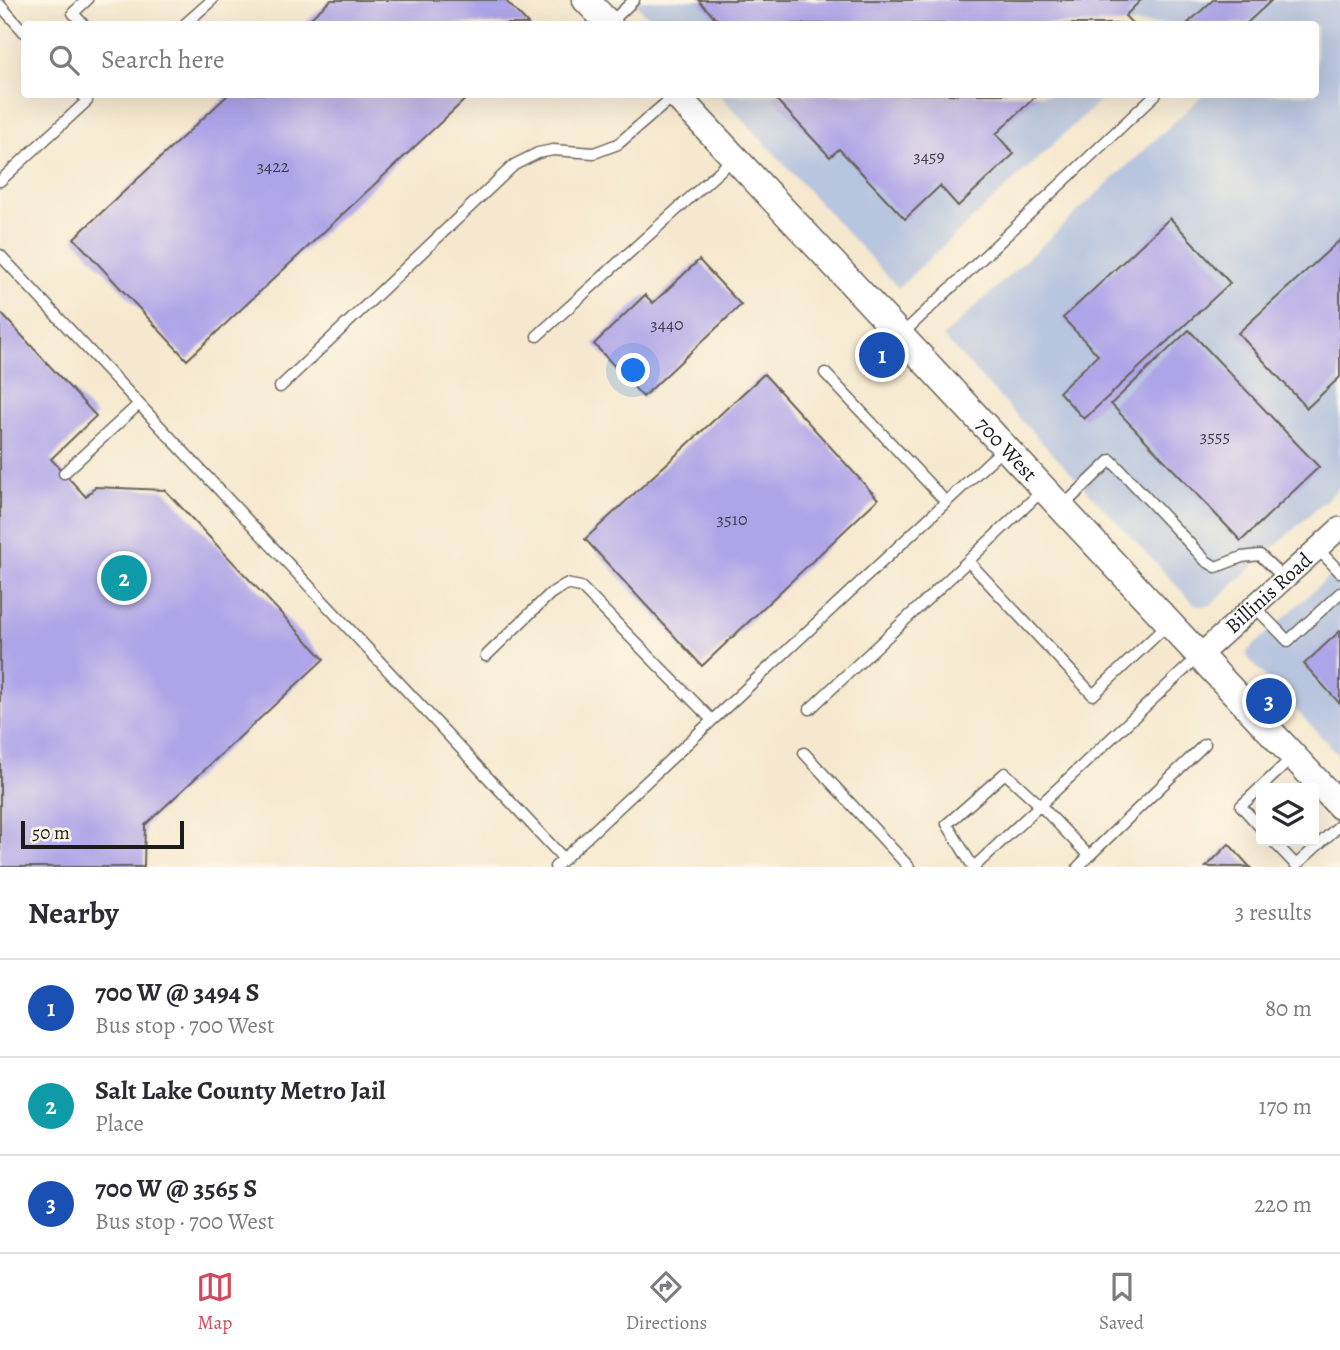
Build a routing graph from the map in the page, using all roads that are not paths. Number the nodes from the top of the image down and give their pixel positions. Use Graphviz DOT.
graph roads {
  1 [pos="87,0"];
  2 [pos="212,0"];
  3 [pos="586,0"];
  4 [pos="634,0"];
  5 [pos="0,5"];
  6 [pos="80,21"];
  7 [pos="189,21"];
  8 [pos="606,21"];
  9 [pos="612,21"];
  10 [pos="21,29"];
  11 [pos="85,98"];
  12 [pos="672,98"];
  13 [pos="678,98"];
  14 [pos="1152,98"];
  15 [pos="734,158"];
  16 [pos="0,181"];
  17 [pos="0,255"];
  18 [pos="537,336"];
  19 [pos="900,337"];
  20 [pos="825,373"];
  21 [pos="280,387"];
  22 [pos="139,404"];
  23 [pos="1004,448"];
  24 [pos="64,473"];
  25 [pos="1052,499"];
  26 [pos="946,502"];
  27 [pos="1340,528"];
  28 [pos="1317,548"];
  29 [pos="968,561"];
  30 [pos="1340,572"];
  31 [pos="1284,578"];
  32 [pos="1340,593"];
  33 [pos="1254,606"];
  34 [pos="1168,624"];
  35 [pos="486,656"];
  36 [pos="1199,656"];
  37 [pos="810,709"];
  38 [pos="712,720"];
  39 [pos="1205,744"];
  40 [pos="804,753"];
  41 [pos="1293,757"];
  42 [pos="1265,783"];
  43 [pos="1256,792"];
  44 [pos="1040,805"];
  45 [pos="1340,810"];
  46 [pos="1256,822"];
  47 [pos="1319,836"];
  48 [pos="1278,846"];
  49 [pos="1311,846"];
  50 [pos="1089,856"];
  51 [pos="564,859"];
  52 [pos="555,867"];
  53 [pos="909,867"];
  54 [pos="974,867"];
  55 [pos="1078,867"];
  1 -- 6 [label="lane"];
  2 -- 7 [label="lane"];
  3 -- 8 [label="street"];
  4 -- 9 [label="lane"];
  5 -- 10 [label="lane"];
  11 -- 16 [label="lane"];
  12 -- 21 [label="lane"];
  13 -- 15 [label="street, 700 West"];
  14 -- 19 [label="lane"];
  15 -- 18 [label="lane"];
  15 -- 19 [label="street, 700 West"];
  17 -- 22 [label="lane"];
  19 -- 23 [label="street, 700 West"];
  20 -- 26 [label="lane"];
  22 -- 24 [label="lane"];
  22 -- 51 [label="lane"];
  23 -- 25 [label="street, 700 West"];
  23 -- 26 [label="lane"];
  25 -- 29 [label="lane"];
  25 -- 31 [label="lane"];
  25 -- 34 [label="street, 700 West"];
  26 -- 38 [label="lane"];
  27 -- 28 [label="street, Billinis Road"];
  28 -- 30 [label="lane"];
  28 -- 31 [label="street, Billinis Road"];
  29 -- 34 [label="lane"];
  29 -- 37 [label="lane"];
  31 -- 33 [label="street, Billinis Road"];
  32 -- 33 [label="lane"];
  33 -- 36 [label="street, Billinis Road"];
  34 -- 36 [label="street, 700 West"];
  35 -- 38 [label="lane"];
  36 -- 41 [label="street, 700 West"];
  36 -- 44 [label="lane"];
  38 -- 51 [label="lane"];
  39 -- 50 [label="lane"];
  40 -- 53 [label="lane"];
  41 -- 42 [label="lane"];
  41 -- 45 [label="street, 700 West"];
  43 -- 46 [label="lane"];
  44 -- 50 [label="lane"];
  44 -- 54 [label="lane"];
  44 -- 54 [label="lane"];
  45 -- 47 [label="lane"];
  48 -- 49 [label="lane"];
  50 -- 55 [label="lane"];
  51 -- 52 [label="lane"];
}
